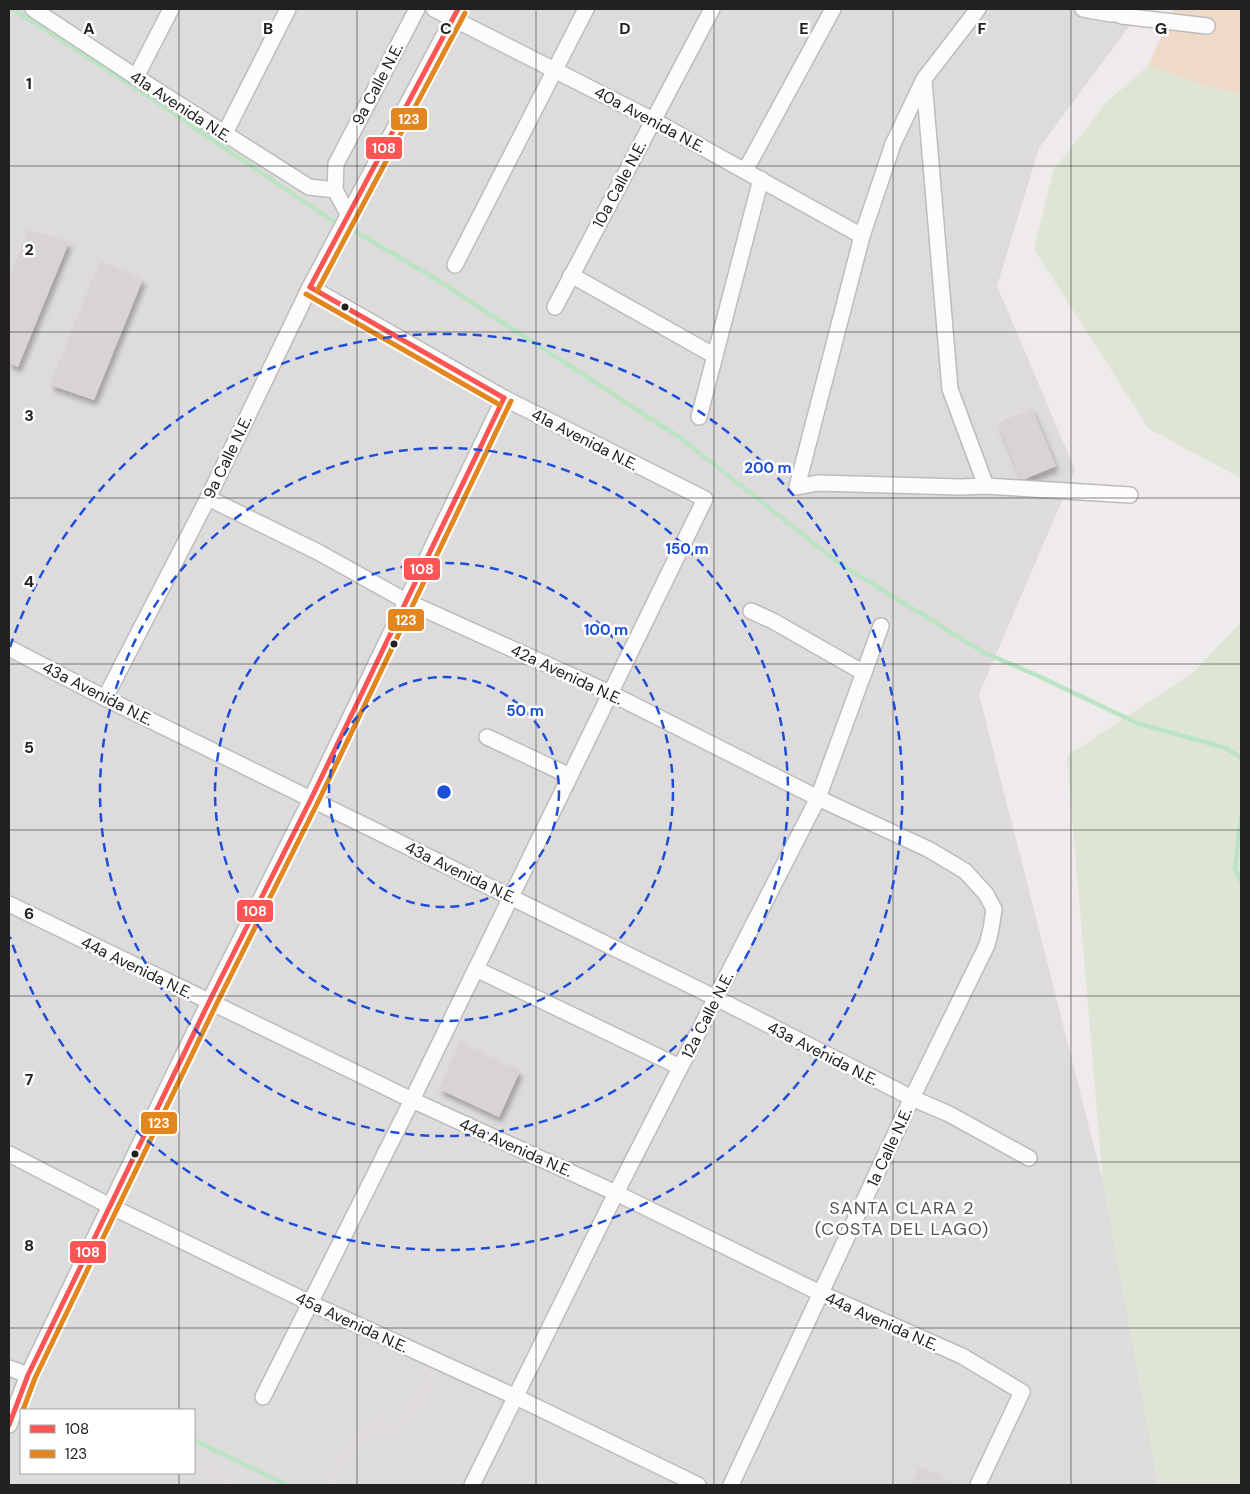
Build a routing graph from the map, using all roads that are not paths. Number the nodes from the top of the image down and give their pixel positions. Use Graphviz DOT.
graph roads {
  1 [pos="33,9"];
  2 [pos="171,9"];
  3 [pos="288,9"];
  4 [pos="417,9"];
  5 [pos="434,9"];
  6 [pos="586,9"];
  7 [pos="712,9"];
  8 [pos="833,9"];
  9 [pos="978,9"];
  10 [pos="1083,9"];
  11 [pos="1102,9"];
  12 [pos="456,13"];
  13 [pos="1122,16"];
  14 [pos="1207,26"];
  15 [pos="554,70"];
  16 [pos="136,77"];
  17 [pos="924,79"];
  18 [pos="653,120"];
  19 [pos="225,134"];
  20 [pos="745,171"];
  21 [pos="761,179"];
  22 [pos="335,190"];
  23 [pos="345,222"];
  24 [pos="862,236"];
  25 [pos="455,265"];
  26 [pos="571,275"];
  27 [pos="310,287"];
  28 [pos="555,307"];
  29 [pos="715,356"];
  30 [pos="504,398"];
  31 [pos="699,417"];
  32 [pos="986,486"];
  33 [pos="1130,495"];
  34 [pos="208,498"];
  35 [pos="406,601"];
  36 [pos="751,610"];
  37 [pos="881,626"];
  38 [pos="9,648"];
  39 [pos="864,672"];
  40 [pos="610,693"];
  41 [pos="105,698"];
  42 [pos="487,737"];
  43 [pos="570,776"];
  44 [pos="818,798"];
  45 [pos="311,799"];
  46 [pos="928,849"];
  47 [pos="511,896"];
  48 [pos="9,904"];
  49 [pos="476,969"];
  50 [pos="716,998"];
  51 [pos="209,1002"];
  52 [pos="680,1067"];
  53 [pos="912,1098"];
  54 [pos="412,1100"];
  55 [pos="9,1154"];
  56 [pos="1028,1158"];
  57 [pos="616,1193"];
  58 [pos="110,1206"];
  59 [pos="820,1293"];
  60 [pos="310,1303"];
  61 [pos="9,1368"];
  62 [pos="28,1375"];
  63 [pos="263,1397"];
  64 [pos="516,1397"];
  65 [pos="9,1425"];
  66 [pos="472,1485"];
  67 [pos="698,1485"];
  68 [pos="731,1485"];
  69 [pos="978,1485"];
  1 -- 16 [label="street, 41a Avenida N.E."];
  2 -- 16 [label="street"];
  3 -- 19 [label="street"];
  4 -- 22 [label="street, 9a Calle N.E."];
  5 -- 12 [label="street, 40a Avenida N.E."];
  6 -- 15 [label="street"];
  7 -- 18 [label="street, 10a Calle N.E."];
  8 -- 20 [label="street"];
  9 -- 17 [label="street"];
  10 -- 13 [label="street"];
  11 -- 13 [label="street"];
  12 -- 15 [label="street, 40a Avenida N.E."];
  12 -- 23 [label="street, 9a Calle N.E."];
  13 -- 14 [label="street"];
  15 -- 18 [label="street, 40a Avenida N.E."];
  15 -- 25 [label="street"];
  16 -- 19 [label="street, 41a Avenida N.E."];
  17 -- 24 [label="street"];
  17 -- 32 [label="street"];
  18 -- 20 [label="street, 40a Avenida N.E."];
  18 -- 26 [label="street, 10a Calle N.E."];
  19 -- 22 [label="street, 41a Avenida N.E."];
  20 -- 21 [label="street, 40a Avenida N.E."];
  21 -- 24 [label="street, 40a Avenida N.E."];
  21 -- 29 [label="street"];
  22 -- 23 [label="street"];
  23 -- 27 [label="street, 9a Calle N.E."];
  24 -- 32 [label="street"];
  26 -- 28 [label="street, 10a Calle N.E."];
  26 -- 29 [label="street"];
  27 -- 30 [label="street, 41a Avenida N.E."];
  27 -- 34 [label="street, 9a Calle N.E."];
  29 -- 31 [label="street"];
  30 -- 35 [label="street"];
  30 -- 40 [label="street, 41a Avenida N.E."];
  32 -- 33 [label="street"];
  34 -- 35 [label="street, 42a Avenida N.E."];
  34 -- 41 [label="street, 9a Calle N.E."];
  35 -- 40 [label="street, 42a Avenida N.E."];
  35 -- 45 [label="street"];
  36 -- 39 [label="street"];
  37 -- 39 [label="street, 12a Calle N.E."];
  38 -- 41 [label="street, 43a Avenida N.E."];
  39 -- 44 [label="street, 12a Calle N.E."];
  40 -- 43 [label="street"];
  40 -- 44 [label="street, 42a Avenida N.E."];
  41 -- 45 [label="street, 43a Avenida N.E."];
  42 -- 43 [label="street"];
  43 -- 47 [label="street"];
  44 -- 46 [label="street, 42a Avenida N.E."];
  44 -- 50 [label="street, 12a Calle N.E."];
  45 -- 47 [label="street, 43a Avenida N.E."];
  45 -- 51 [label="street"];
  46 -- 53 [label="street, 1a Calle N.E."];
  47 -- 49 [label="street"];
  47 -- 50 [label="street, 43a Avenida N.E."];
  48 -- 51 [label="street, 44a Avenida N.E."];
  49 -- 52 [label="street"];
  49 -- 54 [label="street"];
  50 -- 52 [label="street, 12a Calle N.E."];
  50 -- 53 [label="street, 43a Avenida N.E."];
  51 -- 54 [label="street, 44a Avenida N.E."];
  51 -- 58 [label="street"];
  52 -- 57 [label="street, 12a Calle N.E."];
  53 -- 56 [label="street, 43a Avenida N.E."];
  53 -- 59 [label="street, 1a Calle N.E."];
  54 -- 57 [label="street, 44a Avenida N.E."];
  54 -- 60 [label="street"];
  55 -- 58 [label="street, 45a Avenida N.E."];
  57 -- 59 [label="street, 44a Avenida N.E."];
  57 -- 64 [label="street, 12a Calle N.E."];
  58 -- 60 [label="street, 45a Avenida N.E."];
  58 -- 62 [label="street"];
  59 -- 68 [label="street, 1a Calle N.E."];
  59 -- 69 [label="street, 44a Avenida N.E."];
  60 -- 63 [label="street"];
  60 -- 64 [label="street, 45a Avenida N.E."];
  61 -- 62 [label="street"];
  62 -- 65 [label="street"];
  64 -- 66 [label="street, 12a Calle N.E."];
  64 -- 67 [label="street, 45a Avenida N.E."];
}
